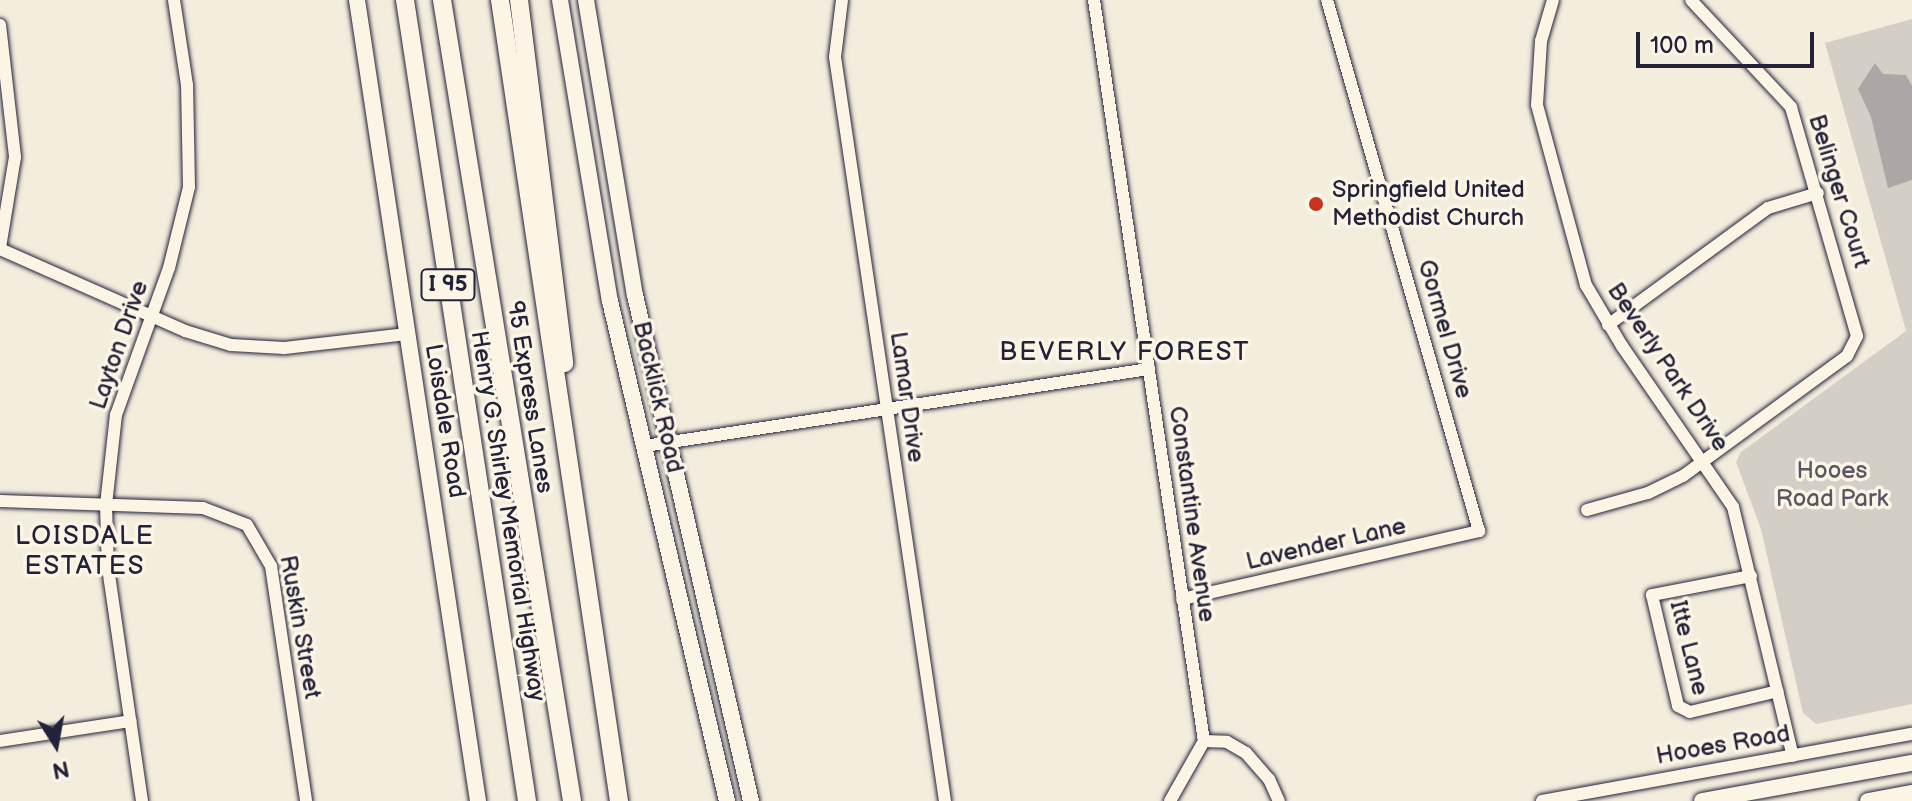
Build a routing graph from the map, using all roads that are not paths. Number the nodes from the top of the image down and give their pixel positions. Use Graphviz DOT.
graph roads {
  1 [pos="174,0"];
  2 [pos="357,0"];
  3 [pos="405,0"];
  4 [pos="442,0"];
  5 [pos="500,0"];
  6 [pos="519,0"];
  7 [pos="560,0"];
  8 [pos="586,0"];
  9 [pos="842,0"];
  10 [pos="1094,0"];
  11 [pos="1327,0"];
  12 [pos="1553,0"];
  13 [pos="1691,0"];
  14 [pos="0,25"];
  15 [pos="1818,193"];
  16 [pos="0,248"];
  17 [pos="149,315"];
  18 [pos="1608,325"];
  19 [pos="407,334"];
  20 [pos="1149,369"];
  21 [pos="887,408"];
  22 [pos="668,441"];
  23 [pos="645,446"];
  24 [pos="1705,460"];
  25 [pos="568,462"];
  26 [pos="0,501"];
  27 [pos="106,505"];
  28 [pos="1587,510"];
  29 [pos="1479,531"];
  30 [pos="1751,576"];
  31 [pos="1182,599"];
  32 [pos="1778,691"];
  33 [pos="130,721"];
  34 [pos="1912,734"];
  35 [pos="0,741"];
  36 [pos="1204,741"];
  37 [pos="1793,756"];
  38 [pos="1912,763"];
  39 [pos="1912,793"];
  40 [pos="142,801"];
  41 [pos="306,801"];
  42 [pos="478,801"];
  43 [pos="527,801"];
  44 [pos="572,801"];
  45 [pos="619,801"];
  46 [pos="727,801"];
  47 [pos="751,801"];
  48 [pos="945,801"];
  49 [pos="1170,801"];
  50 [pos="1279,801"];
  51 [pos="1542,801"];
  52 [pos="1702,801"];
  53 [pos="1868,801"];
  1 -- 17 [label="street, Layton Drive"];
  2 -- 19 [label="main road, Loisdale Road"];
  3 -- 43 [label="highway, Henry G. Shirley Memorial Highway / I 95"];
  4 -- 44 [label="highway, 95 Express Lanes"];
  5 -- 25 [label="highway"];
  6 -- 25 [label="highway"];
  7 -- 23 [label="main road, Backlick Road"];
  8 -- 22 [label="main road, Backlick Road"];
  9 -- 21 [label="street, Lamar Drive"];
  10 -- 20 [label="street, Constantine Avenue"];
  11 -- 29 [label="street, Gormel Drive"];
  12 -- 18 [label="street, Beverly Park Drive"];
  13 -- 15 [label="street, Belinger Court"];
  14 -- 16 [label="street"];
  15 -- 18 [label="street"];
  15 -- 24 [label="street, Belinger Court"];
  16 -- 17 [label="street"];
  17 -- 19 [label="street"];
  17 -- 27 [label="street, Layton Drive"];
  18 -- 24 [label="street, Beverly Park Drive"];
  19 -- 42 [label="main road, Loisdale Road"];
  20 -- 21 [label="street"];
  20 -- 31 [label="street, Constantine Avenue"];
  21 -- 22 [label="street"];
  21 -- 48 [label="street, Lamar Drive"];
  22 -- 23 [label="street"];
  22 -- 47 [label="main road, Backlick Road"];
  23 -- 46 [label="main road, Backlick Road"];
  24 -- 28 [label="street"];
  24 -- 30 [label="street, Beverly Park Drive"];
  25 -- 45 [label="highway"];
  26 -- 27 [label="street, Ruskin Street"];
  27 -- 33 [label="street, Layton Drive"];
  27 -- 41 [label="street, Ruskin Street"];
  29 -- 31 [label="street, Lavender Lane"];
  30 -- 32 [label="street, Beverly Park Drive"];
  30 -- 32 [label="street, Itte Lane"];
  31 -- 36 [label="street, Constantine Avenue"];
  32 -- 37 [label="street, Beverly Park Drive"];
  33 -- 35 [label="street"];
  33 -- 40 [label="street, Layton Drive"];
  34 -- 37 [label="street, Hooes Road"];
  36 -- 49 [label="street"];
  36 -- 50 [label="street"];
  37 -- 51 [label="street, Hooes Road"];
  38 -- 52 [label="main road"];
  39 -- 53 [label="main road"];
}
